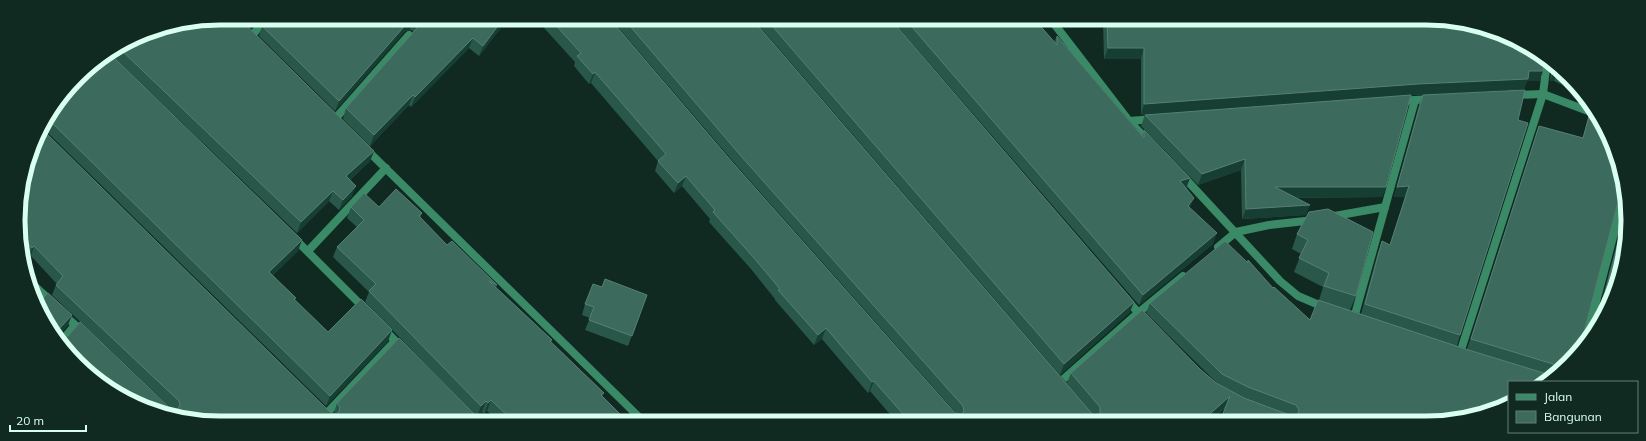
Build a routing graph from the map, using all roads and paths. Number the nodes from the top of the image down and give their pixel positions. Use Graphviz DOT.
graph roads {
  1 [pos="260,25"];
  2 [pos="1055,25"];
  3 [pos="408,35"];
  4 [pos="251,37"];
  5 [pos="1546,66"];
  6 [pos="1544,94"];
  7 [pos="1506,96"];
  8 [pos="1438,99"];
  9 [pos="1415,100"];
  10 [pos="1392,102"];
  11 [pos="1587,111"];
  12 [pos="1161,118"];
  13 [pos="335,119"];
  14 [pos="1129,120"];
  15 [pos="358,141"];
  16 [pos="1156,148"];
  17 [pos="386,168"];
  18 [pos="1177,171"];
  19 [pos="1385,207"];
  20 [pos="1621,207"];
  21 [pos="285,229"];
  22 [pos="1236,232"];
  23 [pos="308,251"];
  24 [pos="1212,252"];
  25 [pos="1187,272"];
  26 [pos="38,289"];
  27 [pos="1122,295"];
  28 [pos="1331,310"];
  29 [pos="1138,312"];
  30 [pos="1354,318"];
  31 [pos="75,325"];
  32 [pos="1590,327"];
  33 [pos="1153,328"];
  34 [pos="64,338"];
  35 [pos="92,341"];
  36 [pos="395,341"];
  37 [pos="1460,353"];
  38 [pos="412,358"];
  39 [pos="1059,382"];
  40 [pos="326,414"];
  41 [pos="638,416"];
  1 -- 4 [label="street"];
  2 -- 14 [label="street"];
  3 -- 13 [label="street"];
  5 -- 6 [label="street"];
  6 -- 7 [label="street"];
  6 -- 11 [label="street"];
  6 -- 37 [label="street"];
  8 -- 9 [label="street"];
  9 -- 10 [label="street"];
  9 -- 19 [label="street"];
  12 -- 14 [label="street"];
  14 -- 16 [label="street"];
  15 -- 17 [label="street"];
  17 -- 23 [label="street"];
  17 -- 41 [label="street"];
  18 -- 22 [label="street"];
  19 -- 22 [label="street"];
  19 -- 30 [label="street"];
  20 -- 32 [label="street"];
  21 -- 23 [label="street"];
  22 -- 24 [label="street"];
  22 -- 28 [label="street"];
  23 -- 36 [label="street"];
  25 -- 29 [label="street"];
  26 -- 31 [label="street"];
  27 -- 29 [label="street"];
  29 -- 33 [label="street"];
  29 -- 39 [label="street"];
  31 -- 34 [label="street"];
  31 -- 35 [label="street"];
  36 -- 38 [label="street"];
  36 -- 40 [label="street"];
}
